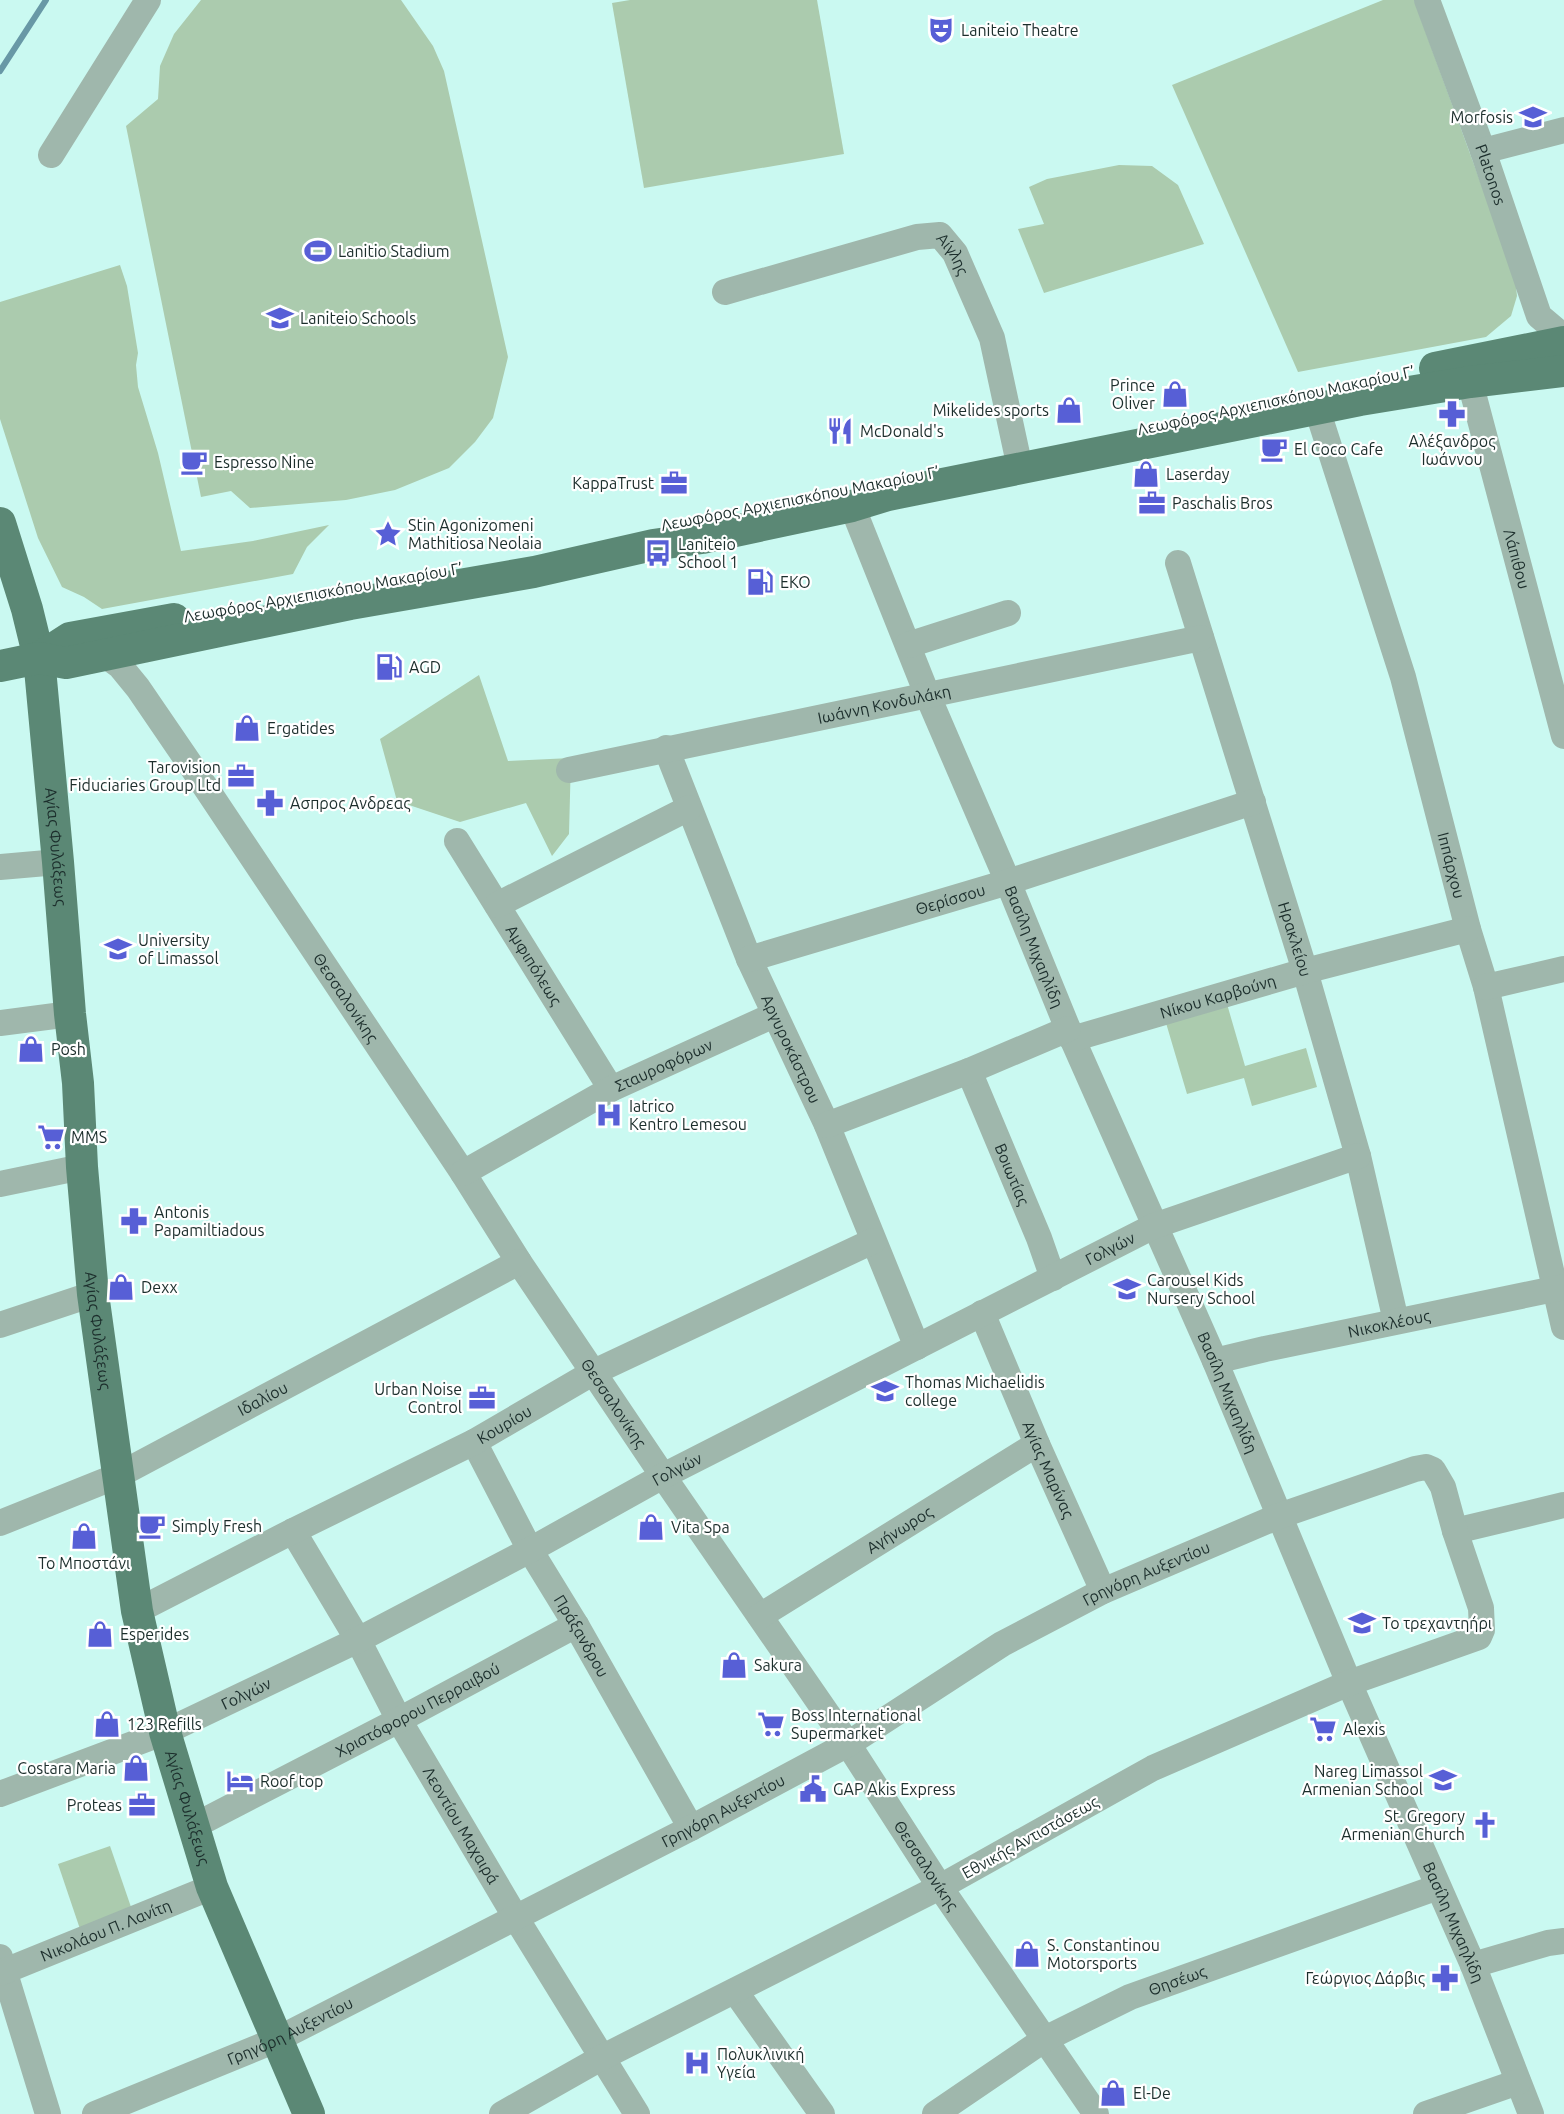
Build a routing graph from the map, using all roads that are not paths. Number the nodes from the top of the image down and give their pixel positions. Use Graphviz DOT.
graph roads {
  1 [pos="148,0"];
  2 [pos="1427,0"];
  3 [pos="1564,130"];
  4 [pos="1483,151"];
  5 [pos="51,155"];
  6 [pos="724,292"];
  7 [pos="1539,316"];
  8 [pos="1564,337"];
  9 [pos="1564,342"];
  10 [pos="1520,351"];
  11 [pos="1561,376"];
  12 [pos="1470,382"];
  13 [pos="1317,409"];
  14 [pos="1017,454"];
  15 [pos="852,506"];
  16 [pos="0,523"];
  17 [pos="569,554"];
  18 [pos="1178,562"];
  19 [pos="1008,613"];
  20 [pos="1201,638"];
  21 [pos="155,644"];
  22 [pos="908,645"];
  23 [pos="105,655"];
  24 [pos="39,658"];
  25 [pos="0,666"];
  26 [pos="138,687"];
  27 [pos="927,694"];
  28 [pos="1564,736"];
  29 [pos="666,748"];
  30 [pos="569,770"];
  31 [pos="1253,802"];
  32 [pos="689,808"];
  33 [pos="457,841"];
  34 [pos="58,862"];
  35 [pos="0,867"];
  36 [pos="1008,882"];
  37 [pos="497,905"];
  38 [pos="1468,929"];
  39 [pos="749,959"];
  40 [pos="1564,969"];
  41 [pos="1305,971"];
  42 [pos="1486,987"];
  43 [pos="70,1014"];
  44 [pos="774,1016"];
  45 [pos="0,1023"];
  46 [pos="1070,1034"];
  47 [pos="969,1071"];
  48 [pos="611,1089"];
  49 [pos="827,1125"];
  50 [pos="1358,1156"];
  51 [pos="82,1167"];
  52 [pos="463,1173"];
  53 [pos="0,1184"];
  54 [pos="1154,1226"];
  55 [pos="873,1241"];
  56 [pos="519,1262"];
  57 [pos="1053,1278"];
  58 [pos="1560,1288"];
  59 [pos="93,1294"];
  60 [pos="982,1313"];
  61 [pos="1396,1321"];
  62 [pos="0,1325"];
  63 [pos="1564,1327"];
  64 [pos="917,1347"];
  65 [pos="1215,1361"];
  66 [pos="594,1372"];
  67 [pos="474,1442"];
  68 [pos="1036,1444"];
  69 [pos="117,1476"];
  70 [pos="663,1476"];
  71 [pos="1564,1505"];
  72 [pos="1279,1516"];
  73 [pos="0,1522"];
  74 [pos="293,1531"];
  75 [pos="1455,1531"];
  76 [pos="530,1550"];
  77 [pos="1103,1591"];
  78 [pos="137,1611"];
  79 [pos="760,1616"];
  80 [pos="576,1625"];
  81 [pos="358,1640"];
  82 [pos="1349,1683"];
  83 [pos="399,1720"];
  84 [pos="165,1732"];
  85 [pos="848,1744"];
  86 [pos="0,1794"];
  87 [pos="194,1826"];
  88 [pos="691,1828"];
  89 [pos="212,1887"];
  90 [pos="940,1887"];
  91 [pos="1438,1887"];
  92 [pos="516,1918"];
  93 [pos="1564,1941"];
  94 [pos="1473,1965"];
  95 [pos="1,1967"];
  96 [pos="735,1991"];
  97 [pos="1045,2039"];
  98 [pos="276,2040"];
  99 [pos="601,2058"];
  100 [pos="1518,2082"];
  101 [pos="48,2114"];
  102 [pos="95,2114"];
  103 [pos="309,2114"];
  104 [pos="502,2114"];
  105 [pos="637,2114"];
  106 [pos="822,2114"];
  107 [pos="935,2114"];
  108 [pos="1096,2114"];
  109 [pos="1426,2114"];
  110 [pos="1531,2114"];
  1 -- 5 [label="street"];
  2 -- 4 [label="street, Platonos"];
  3 -- 4 [label="street"];
  4 -- 7 [label="street, Platonos"];
  6 -- 14 [label="street, Αίγλης"];
  7 -- 8 [label="street"];
  7 -- 10 [label="street"];
  9 -- 10 [label="main road, Λεωφόρος Αρχιεπισκόπου Μακαρίου Γ’"];
  10 -- 14 [label="main road, Λεωφόρος Αρχιεπισκόπου Μακαρίου Γ’"];
  11 -- 12 [label="main road, Λεωφόρος Αρχιεπισκόπου Μακαρίου Γ’"];
  12 -- 13 [label="main road, Λεωφόρος Αρχιεπισκόπου Μακαρίου Γ’"];
  12 -- 28 [label="street, Λάπιθου"];
  13 -- 15 [label="main road, Λεωφόρος Αρχιεπισκόπου Μακαρίου Γ’"];
  13 -- 38 [label="street, Ιππάρχου"];
  14 -- 17 [label="main road, Λεωφόρος Αρχιεπισκόπου Μακαρίου Γ’"];
  15 -- 17 [label="main road, Λεωφόρος Αρχιεπισκόπου Μακαρίου Γ’"];
  15 -- 22 [label="street, Βασίλη Μιχαηλίδη"];
  16 -- 24 [label="main road, Αγίας Φυλάξεως"];
  17 -- 21 [label="main road, Λεωφόρος Αρχιεπισκόπου Μακαρίου Γ’"];
  17 -- 24 [label="main road, Λεωφόρος Αρχιεπισκόπου Μακαρίου Γ’"];
  18 -- 20 [label="street, Ηρακλείου"];
  19 -- 22 [label="street"];
  20 -- 27 [label="street, Ιωάννη Κονδυλάκη"];
  20 -- 31 [label="street, Ηρακλείου"];
  21 -- 23 [label="main road, Λεωφόρος Αρχιεπισκόπου Μακαρίου Γ’"];
  21 -- 26 [label="street"];
  22 -- 27 [label="street, Βασίλη Μιχαηλίδη"];
  23 -- 24 [label="main road, Λεωφόρος Αρχιεπισκόπου Μακαρίου Γ’"];
  23 -- 26 [label="street, Θεσσαλονίκης"];
  24 -- 25 [label="main road, Λεωφόρος Αρχιεπισκόπου Μακαρίου Γ’"];
  24 -- 34 [label="main road, Αγίας Φυλάξεως"];
  26 -- 52 [label="street, Θεσσαλονίκης"];
  27 -- 29 [label="street, Ιωάννη Κονδυλάκη"];
  27 -- 36 [label="street, Βασίλη Μιχαηλίδη"];
  29 -- 30 [label="street, Ιωάννη Κονδυλάκη"];
  29 -- 32 [label="street, Αργυροκάστρου"];
  31 -- 36 [label="street, Θερίσσου"];
  31 -- 41 [label="street, Ηρακλείου"];
  32 -- 37 [label="street"];
  32 -- 39 [label="street, Αργυροκάστρου"];
  33 -- 37 [label="street, Αμφιπόλεως"];
  34 -- 35 [label="street"];
  34 -- 43 [label="main road, Αγίας Φυλάξεως"];
  36 -- 39 [label="street, Θερίσσου"];
  36 -- 46 [label="street, Βασίλη Μιχαηλίδη"];
  37 -- 48 [label="street, Αμφιπόλεως"];
  38 -- 41 [label="street, Νίκου Καρβούνη"];
  38 -- 42 [label="street, Ιππάρχου"];
  39 -- 44 [label="street, Αργυροκάστρου"];
  40 -- 42 [label="street"];
  41 -- 46 [label="street, Νίκου Καρβούνη"];
  41 -- 50 [label="street, Ηρακλείου"];
  42 -- 58 [label="street, Ιππάρχου"];
  43 -- 45 [label="street"];
  43 -- 51 [label="main road, Αγίας Φυλάξεως"];
  44 -- 48 [label="street, Σταυροφόρων"];
  44 -- 49 [label="street, Αργυροκάστρου"];
  46 -- 47 [label="street, Νίκου Καρβούνη"];
  46 -- 54 [label="street, Βασίλη Μιχαηλίδη"];
  47 -- 49 [label="street, Νίκου Καρβούνη"];
  47 -- 57 [label="street, Βοιωτίας"];
  48 -- 52 [label="street, Σταυροφόρων"];
  49 -- 55 [label="street, Αργυροκάστρου"];
  50 -- 54 [label="street, Γολγών"];
  50 -- 61 [label="street, Ηρακλείου"];
  51 -- 53 [label="street"];
  51 -- 59 [label="main road, Αγίας Φυλάξεως"];
  52 -- 56 [label="street, Θεσσαλονίκης"];
  54 -- 57 [label="street, Γολγών"];
  54 -- 65 [label="street, Βασίλη Μιχαηλίδη"];
  55 -- 64 [label="street, Αργυροκάστρου"];
  55 -- 66 [label="street, Κουρίου"];
  56 -- 66 [label="street, Θεσσαλονίκης"];
  56 -- 69 [label="street, Ιδαλίου"];
  57 -- 60 [label="street, Γολγών"];
  58 -- 61 [label="street, Νικοκλέους"];
  58 -- 63 [label="street, Ιππάρχου"];
  59 -- 62 [label="street"];
  59 -- 69 [label="main road, Αγίας Φυλάξεως"];
  60 -- 64 [label="street, Γολγών"];
  60 -- 68 [label="street, Αγίας Μαρίνας"];
  61 -- 65 [label="street, Νικοκλέους"];
  64 -- 70 [label="street, Γολγών"];
  65 -- 72 [label="street, Βασίλη Μιχαηλίδη"];
  66 -- 67 [label="street, Κουρίου"];
  66 -- 70 [label="street, Θεσσαλονίκης"];
  67 -- 74 [label="street, Κουρίου"];
  67 -- 76 [label="street, Πράξανδρου"];
  68 -- 77 [label="street, Αγίας Μαρίνας"];
  68 -- 79 [label="street, Αγήνωρος"];
  69 -- 73 [label="street, Ιδαλίου"];
  69 -- 78 [label="main road, Αγίας Φυλάξεως"];
  70 -- 76 [label="street, Γολγών"];
  70 -- 79 [label="street, Θεσσαλονίκης"];
  71 -- 75 [label="street"];
  72 -- 75 [label="street, Γρηγόρη Αυξεντίου"];
  72 -- 77 [label="street, Γρηγόρη Αυξεντίου"];
  72 -- 82 [label="street, Βασίλη Μιχαηλίδη"];
  74 -- 78 [label="street, Κουρίου"];
  74 -- 81 [label="street, Λεοντίου Μαχαιρά"];
  75 -- 82 [label="street, Εθνικής Αντιστάσεως"];
  76 -- 80 [label="street, Πράξανδρου"];
  76 -- 81 [label="street, Γολγών"];
  77 -- 85 [label="street, Γρηγόρη Αυξεντίου"];
  78 -- 84 [label="main road, Αγίας Φυλάξεως"];
  79 -- 85 [label="street, Θεσσαλονίκης"];
  80 -- 83 [label="street, Χριστόφορου Περραιβού"];
  80 -- 88 [label="street, Πράξανδρου"];
  81 -- 83 [label="street, Λεοντίου Μαχαιρά"];
  81 -- 84 [label="street, Γολγών"];
  82 -- 90 [label="street, Εθνικής Αντιστάσεως"];
  82 -- 91 [label="street, Βασίλη Μιχαηλίδη"];
  83 -- 87 [label="street, Χριστόφορου Περραιβού"];
  83 -- 92 [label="street, Λεοντίου Μαχαιρά"];
  84 -- 86 [label="street, Γολγών"];
  84 -- 87 [label="main road, Αγίας Φυλάξεως"];
  85 -- 88 [label="street, Γρηγόρη Αυξεντίου"];
  85 -- 90 [label="street, Θεσσαλονίκης"];
  87 -- 89 [label="main road, Αγίας Φυλάξεως"];
  88 -- 92 [label="street, Γρηγόρη Αυξεντίου"];
  89 -- 95 [label="street, Νικολάου Π. Λανίτη"];
  89 -- 98 [label="main road, Αγίας Φυλάξεως"];
  90 -- 96 [label="street, Εθνικής Αντιστάσεως"];
  90 -- 97 [label="street, Θεσσαλονίκης"];
  91 -- 94 [label="street, Βασίλη Μιχαηλίδη"];
  91 -- 97 [label="street, Θησέως"];
  92 -- 98 [label="street, Γρηγόρη Αυξεντίου"];
  92 -- 99 [label="street, Λεοντίου Μαχαιρά"];
  93 -- 94 [label="street"];
  94 -- 100 [label="street, Βασίλη Μιχαηλίδη"];
  95 -- 101 [label="street"];
  96 -- 99 [label="street, Εθνικής Αντιστάσεως"];
  96 -- 106 [label="street"];
  97 -- 107 [label="street, Θησέως"];
  97 -- 108 [label="street, Θεσσαλονίκης"];
  98 -- 102 [label="street, Γρηγόρη Αυξεντίου"];
  98 -- 103 [label="main road, Αγίας Φυλάξεως"];
  99 -- 104 [label="street, Εθνικής Αντιστάσεως"];
  99 -- 105 [label="street, Λεοντίου Μαχαιρά"];
  100 -- 109 [label="street"];
  100 -- 110 [label="street, Βασίλη Μιχαηλίδη"];
}
